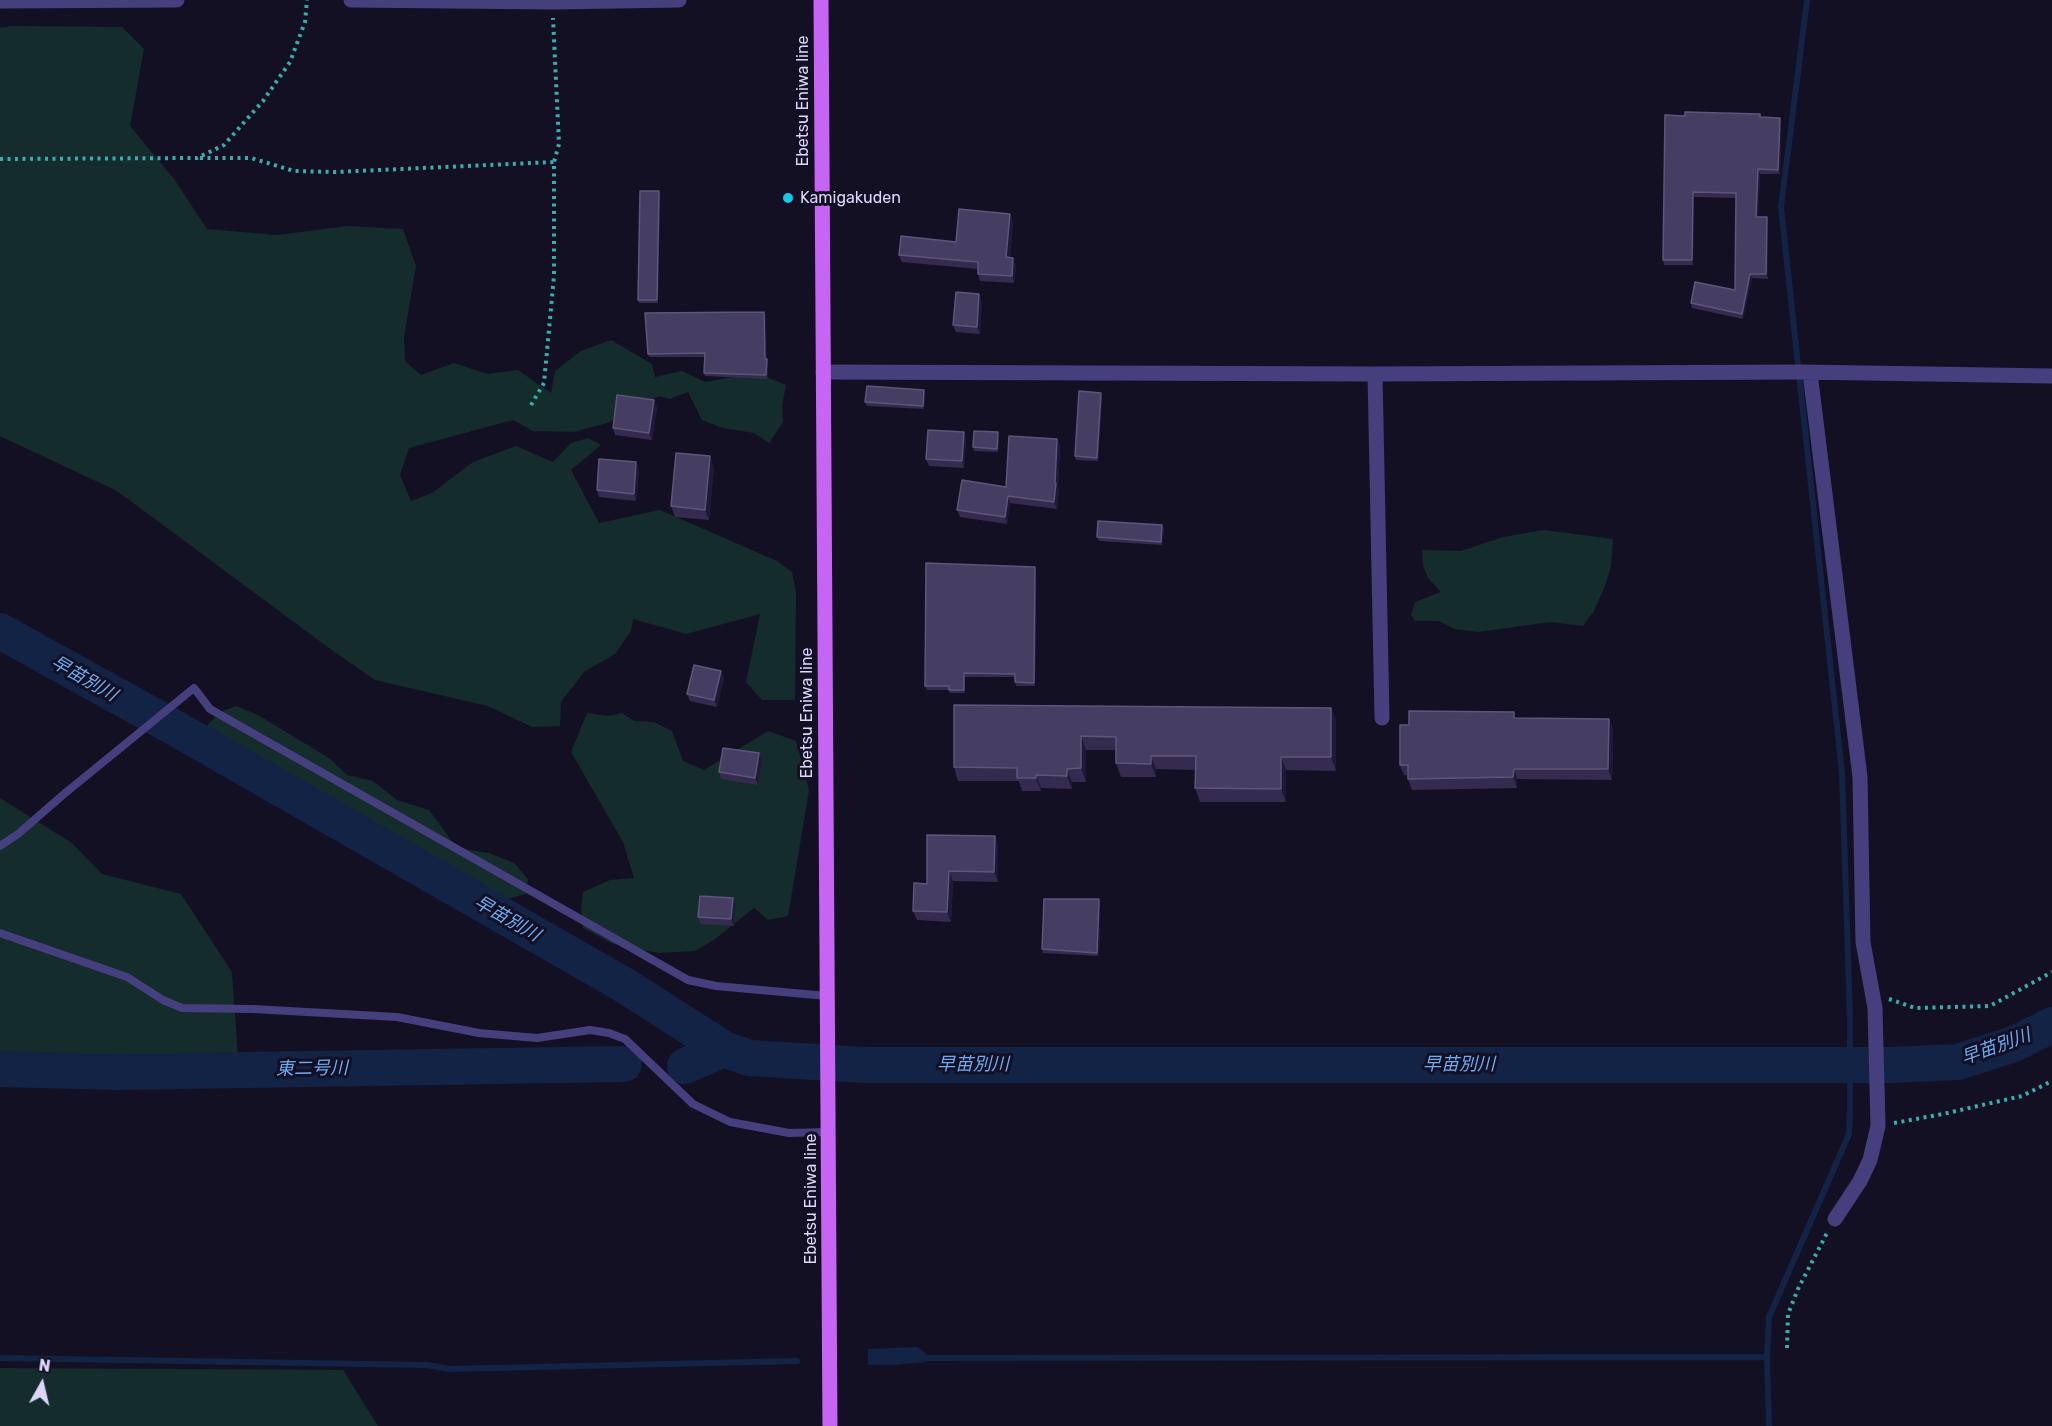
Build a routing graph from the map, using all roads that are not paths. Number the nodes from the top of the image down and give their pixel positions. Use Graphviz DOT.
graph roads {
  1 [pos="177,0"];
  2 [pos="351,0"];
  3 [pos="679,0"];
  4 [pos="821,0"];
  5 [pos="0,1"];
  6 [pos="823,372"];
  7 [pos="1802,373"];
  8 [pos="1375,374"];
  9 [pos="2052,376"];
  10 [pos="1382,718"];
  11 [pos="0,846"];
  12 [pos="0,933"];
  13 [pos="827,996"];
  14 [pos="828,1132"];
  15 [pos="1835,1219"];
  16 [pos="830,1426"];
  1 -- 5 [label="street"];
  2 -- 3 [label="street"];
  4 -- 6 [label="main road, Ebetsu Eniwa line"];
  6 -- 8 [label="street"];
  6 -- 13 [label="main road, Ebetsu Eniwa line"];
  7 -- 8 [label="street"];
  7 -- 9 [label="street"];
  7 -- 15 [label="street"];
  8 -- 10 [label="street"];
  11 -- 13 [label="lane"];
  12 -- 14 [label="lane"];
  13 -- 14 [label="main road, Ebetsu Eniwa line"];
  14 -- 16 [label="main road, Ebetsu Eniwa line"];
}
